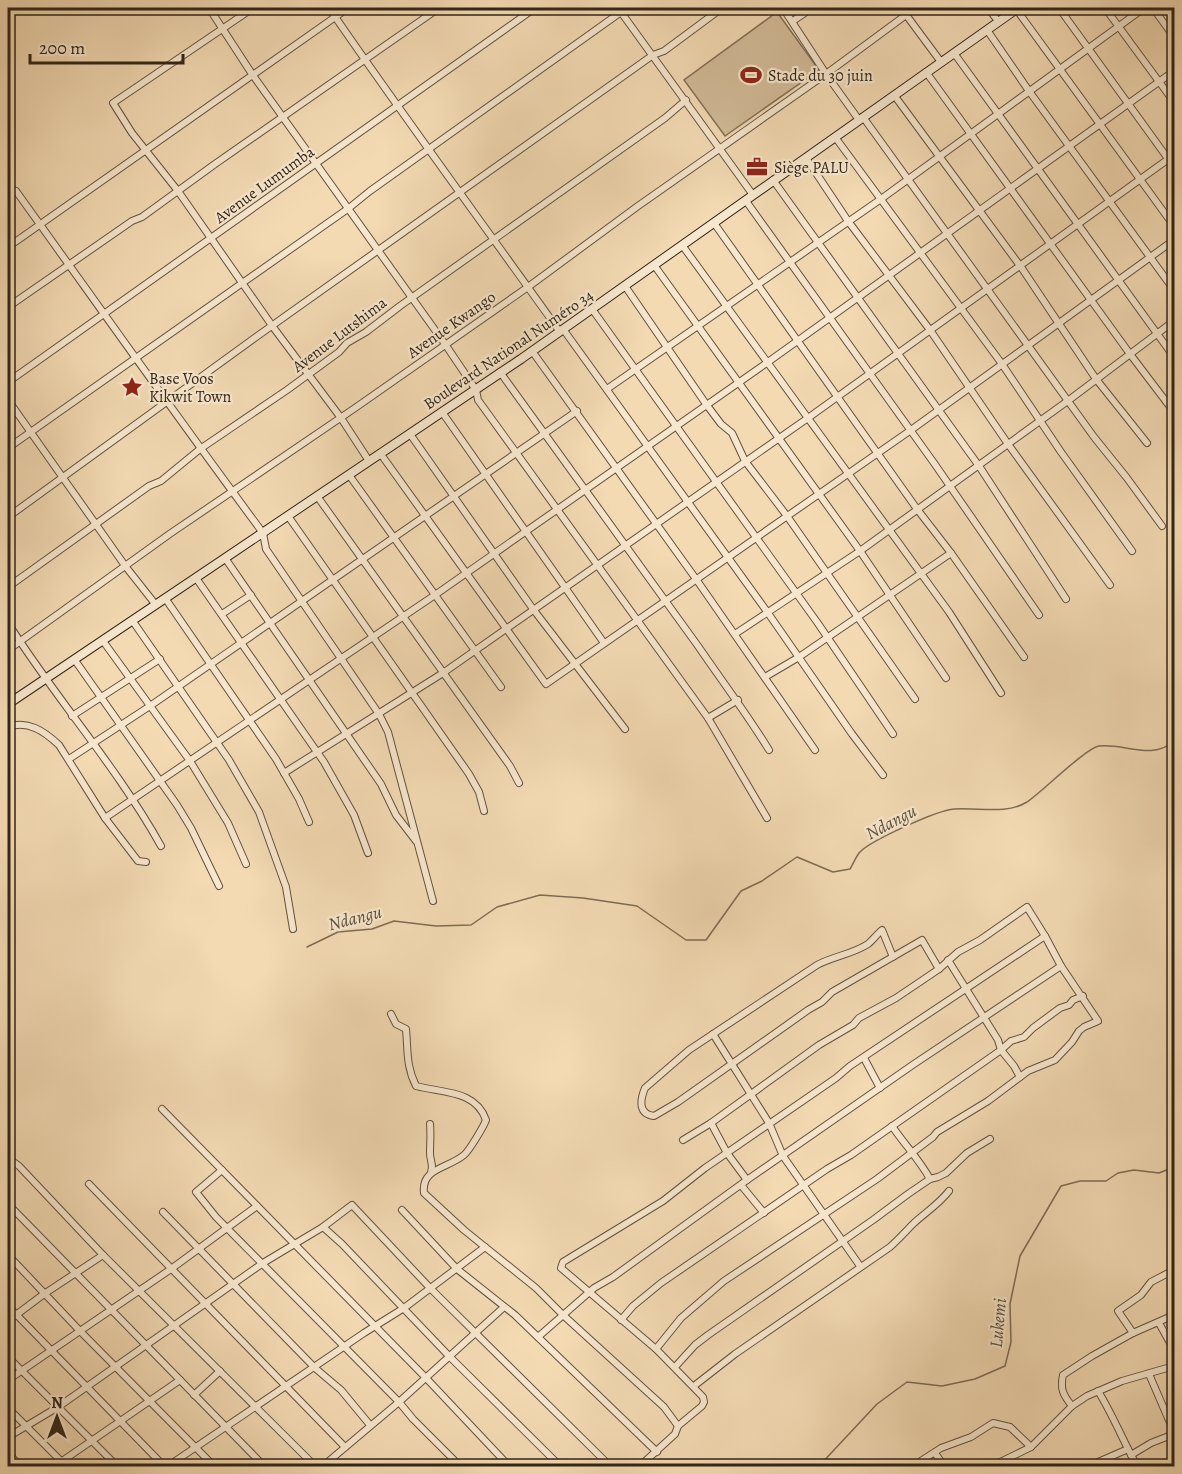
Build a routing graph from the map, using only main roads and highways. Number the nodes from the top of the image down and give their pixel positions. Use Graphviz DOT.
graph roads {
  1 [pos="1017,8"];
  2 [pos="8,704"];
  1 -- 2 [label="main road, Boulevard National Numéro 34"];
}
